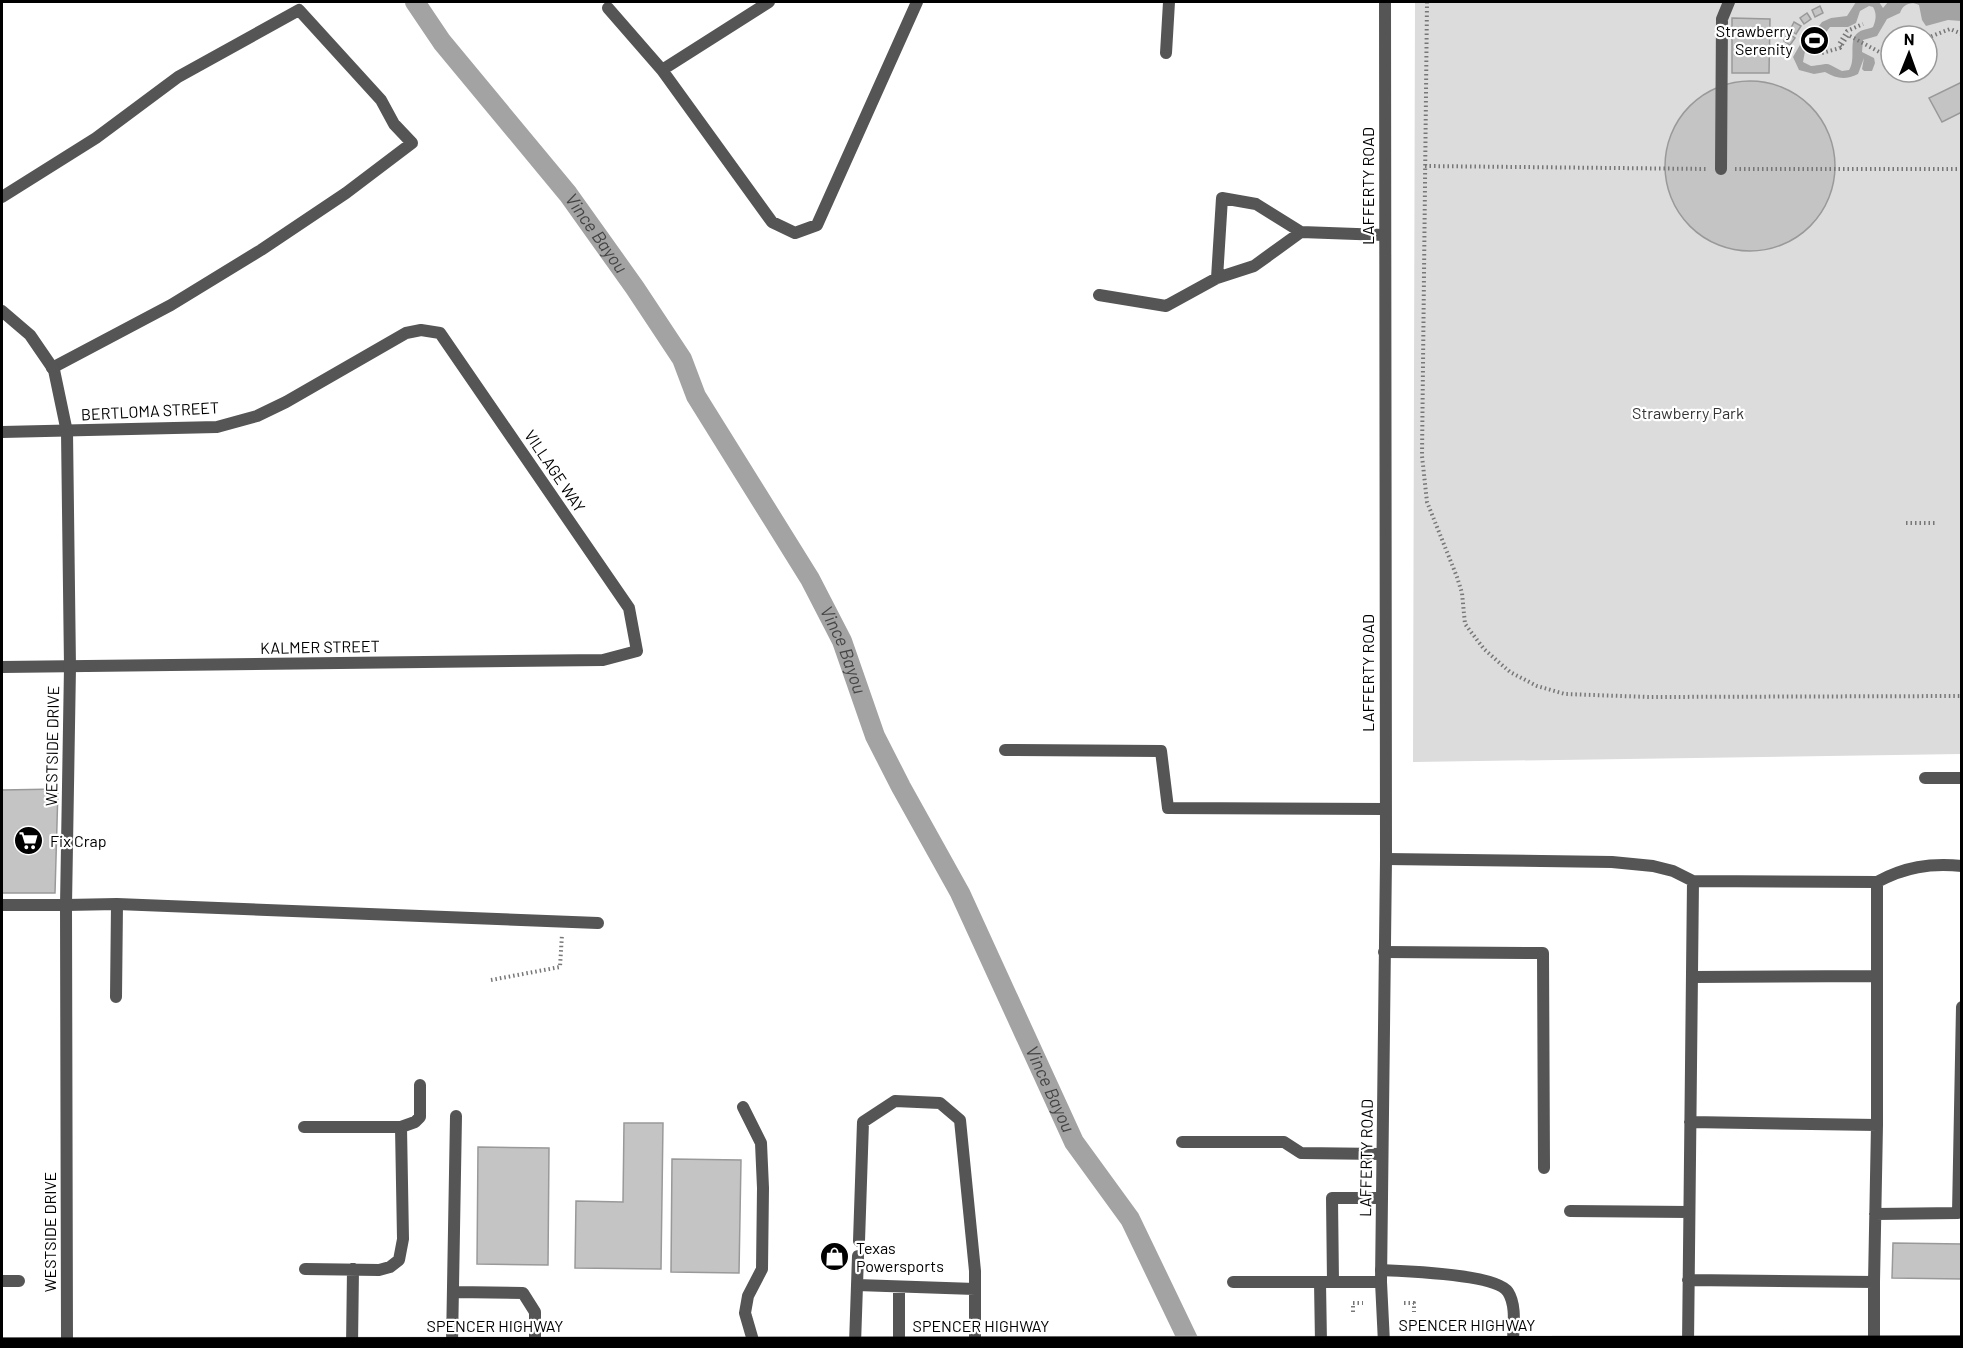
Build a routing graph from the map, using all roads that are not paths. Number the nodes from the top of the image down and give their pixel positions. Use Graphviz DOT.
graph roads {
  1 [pos="769,2"];
  2 [pos="917,2"];
  3 [pos="1168,2"];
  4 [pos="1385,2"];
  5 [pos="1729,2"];
  6 [pos="608,8"];
  7 [pos="1166,53"];
  8 [pos="662,70"];
  9 [pos="1721,169"];
  10 [pos="2,197"];
  11 [pos="1301,232"];
  12 [pos="1384,235"];
  13 [pos="1217,278"];
  14 [pos="1099,295"];
  15 [pos="2,311"];
  16 [pos="421,330"];
  17 [pos="52,368"];
  18 [pos="2,432"];
  19 [pos="67,432"];
  20 [pos="637,651"];
  21 [pos="2,667"];
  22 [pos="70,667"];
  23 [pos="1005,750"];
  24 [pos="1925,778"];
  25 [pos="1962,778"];
  26 [pos="1385,809"];
  27 [pos="1386,859"];
  28 [pos="1962,866"];
  29 [pos="1693,882"];
  30 [pos="1876,882"];
  31 [pos="117,904"];
  32 [pos="2,905"];
  33 [pos="66,905"];
  34 [pos="598,923"];
  35 [pos="1384,952"];
  36 [pos="1877,976"];
  37 [pos="1692,977"];
  38 [pos="116,998"];
  39 [pos="1962,1007"];
  40 [pos="420,1085"];
  41 [pos="743,1107"];
  42 [pos="456,1116"];
  43 [pos="1690,1122"];
  44 [pos="1877,1125"];
  45 [pos="304,1127"];
  46 [pos="401,1127"];
  47 [pos="1182,1142"];
  48 [pos="1382,1154"];
  49 [pos="1544,1168"];
  50 [pos="1382,1198"];
  51 [pos="1570,1211"];
  52 [pos="1689,1212"];
  53 [pos="1875,1214"];
  54 [pos="859,1241"];
  55 [pos="858,1256"];
  56 [pos="305,1269"];
  57 [pos="353,1269"];
  58 [pos="1381,1276"];
  59 [pos="1688,1280"];
  60 [pos="2,1281"];
  61 [pos="19,1281"];
  62 [pos="1233,1282"];
  63 [pos="1320,1282"];
  64 [pos="1333,1282"];
  65 [pos="1874,1282"];
  66 [pos="857,1285"];
  67 [pos="899,1287"];
  68 [pos="975,1289"];
  69 [pos="454,1292"];
  70 [pos="1321,1343"];
  71 [pos="1384,1343"];
  72 [pos="1962,1343"];
  73 [pos="452,1344"];
  74 [pos="754,1344"];
  75 [pos="855,1344"];
  76 [pos="899,1344"];
  77 [pos="1522,1344"];
  78 [pos="1688,1344"];
  79 [pos="1878,1344"];
  80 [pos="2,1345"];
  81 [pos="468,1345"];
  82 [pos="542,1345"];
  83 [pos="655,1345"];
  84 [pos="800,1345"];
  85 [pos="979,1345"];
  86 [pos="1041,1345"];
  87 [pos="1479,1345"];
  88 [pos="1716,1345"];
  89 [pos="1817,1345"];
  90 [pos="1925,1345"];
  91 [pos="67,1346"];
  92 [pos="217,1346"];
  93 [pos="351,1346"];
  1 -- 8 [label="street"];
  2 -- 8 [label="street"];
  3 -- 7 [label="street"];
  4 -- 12 [label="street, LAFFERTY ROAD"];
  5 -- 9 [label="street"];
  6 -- 8 [label="street"];
  10 -- 17 [label="street"];
  11 -- 12 [label="street"];
  11 -- 13 [label="street"];
  11 -- 13 [label="street"];
  12 -- 26 [label="street, LAFFERTY ROAD"];
  13 -- 14 [label="street"];
  15 -- 17 [label="street, WESTSIDE DRIVE"];
  16 -- 19 [label="street, BERTLOMA STREET"];
  16 -- 20 [label="street, VILLAGE WAY"];
  17 -- 19 [label="street, WESTSIDE DRIVE"];
  18 -- 19 [label="street, BERTLOMA STREET"];
  19 -- 22 [label="street, WESTSIDE DRIVE"];
  20 -- 22 [label="street, KALMER STREET"];
  21 -- 22 [label="street, KALMER STREET"];
  22 -- 33 [label="street, WESTSIDE DRIVE"];
  23 -- 26 [label="street"];
  24 -- 25 [label="street"];
  26 -- 27 [label="street, LAFFERTY ROAD"];
  27 -- 29 [label="street"];
  27 -- 35 [label="street, LAFFERTY ROAD"];
  28 -- 30 [label="street"];
  29 -- 30 [label="street"];
  29 -- 37 [label="street"];
  30 -- 36 [label="street"];
  31 -- 33 [label="street"];
  31 -- 34 [label="street"];
  31 -- 38 [label="street"];
  32 -- 33 [label="street"];
  33 -- 91 [label="street, WESTSIDE DRIVE"];
  35 -- 48 [label="street, LAFFERTY ROAD"];
  35 -- 49 [label="street"];
  36 -- 37 [label="street"];
  36 -- 44 [label="street"];
  37 -- 43 [label="street"];
  39 -- 53 [label="street"];
  40 -- 46 [label="street"];
  41 -- 74 [label="street"];
  42 -- 69 [label="street"];
  43 -- 44 [label="street"];
  43 -- 52 [label="street"];
  44 -- 53 [label="street"];
  45 -- 46 [label="street"];
  46 -- 57 [label="street"];
  47 -- 48 [label="street"];
  48 -- 50 [label="street, LAFFERTY ROAD"];
  50 -- 58 [label="street, LAFFERTY ROAD"];
  50 -- 64 [label="street"];
  51 -- 52 [label="street"];
  52 -- 59 [label="street"];
  53 -- 65 [label="street"];
  54 -- 68 [label="street"];
  55 -- 66 [label="street"];
  56 -- 57 [label="street"];
  57 -- 93 [label="street"];
  58 -- 64 [label="street"];
  58 -- 71 [label="street, LAFFERTY ROAD"];
  58 -- 77 [label="street"];
  59 -- 65 [label="street"];
  59 -- 78 [label="street"];
  60 -- 61 [label="street"];
  62 -- 63 [label="street"];
  63 -- 64 [label="street"];
  63 -- 70 [label="street"];
  65 -- 79 [label="street"];
  66 -- 67 [label="street"];
  66 -- 75 [label="street"];
  67 -- 68 [label="street"];
  67 -- 76 [label="street"];
  68 -- 85 [label="street"];
  69 -- 73 [label="street"];
  69 -- 82 [label="street"];
  70 -- 71 [label="main road, SPENCER HIGHWAY"];
  70 -- 86 [label="main road, SPENCER HIGHWAY"];
  71 -- 87 [label="main road, SPENCER HIGHWAY"];
  72 -- 90 [label="main road, SPENCER HIGHWAY"];
  73 -- 81 [label="main road, SPENCER HIGHWAY"];
  73 -- 93 [label="main road, SPENCER HIGHWAY"];
  74 -- 83 [label="main road, SPENCER HIGHWAY"];
  74 -- 84 [label="main road, SPENCER HIGHWAY"];
  75 -- 76 [label="main road, SPENCER HIGHWAY"];
  75 -- 84 [label="main road, SPENCER HIGHWAY"];
  76 -- 85 [label="main road, SPENCER HIGHWAY"];
  77 -- 78 [label="main road, SPENCER HIGHWAY"];
  77 -- 87 [label="main road, SPENCER HIGHWAY"];
  78 -- 88 [label="main road, SPENCER HIGHWAY"];
  79 -- 89 [label="main road, SPENCER HIGHWAY"];
  79 -- 90 [label="main road, SPENCER HIGHWAY"];
  80 -- 91 [label="main road, SPENCER HIGHWAY"];
  81 -- 82 [label="main road, SPENCER HIGHWAY"];
  82 -- 83 [label="main road, SPENCER HIGHWAY"];
  85 -- 86 [label="main road, SPENCER HIGHWAY"];
  88 -- 89 [label="main road, SPENCER HIGHWAY"];
  91 -- 92 [label="main road, SPENCER HIGHWAY"];
  92 -- 93 [label="main road, SPENCER HIGHWAY"];
}
